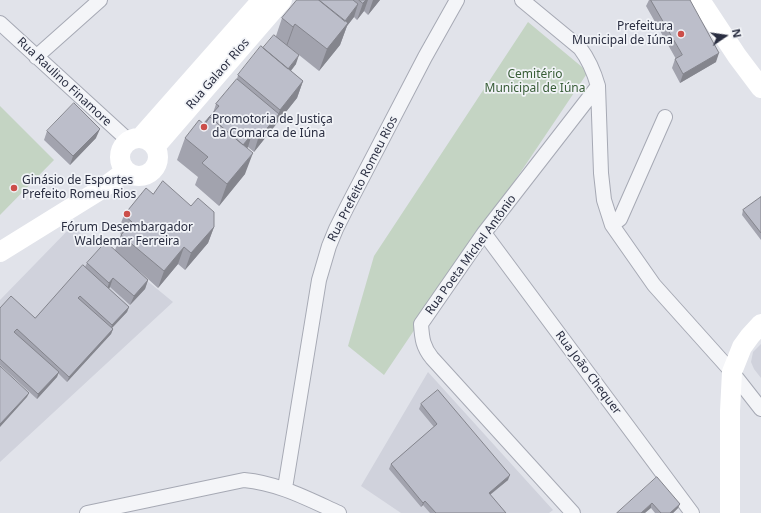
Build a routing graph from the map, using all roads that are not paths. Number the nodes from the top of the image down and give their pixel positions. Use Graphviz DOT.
graph roads {
  1 [pos="100,0"];
  2 [pos="262,0"];
  3 [pos="282,0"];
  4 [pos="457,0"];
  5 [pos="522,0"];
  6 [pos="700,0"];
  7 [pos="0,23"];
  8 [pos="36,57"];
  9 [pos="598,86"];
  10 [pos="761,88"];
  11 [pos="665,117"];
  12 [pos="141,142"];
  13 [pos="126,171"];
  14 [pos="612,225"];
  15 [pos="484,233"];
  16 [pos="0,252"];
  17 [pos="761,324"];
  18 [pos="732,372"];
  19 [pos="761,409"];
  20 [pos="285,488"];
  21 [pos="87,513"];
  22 [pos="339,513"];
  23 [pos="574,513"];
  24 [pos="692,513"];
  25 [pos="730,513"];
  1 -- 8 [label="street"];
  2 -- 12 [label="street, Rua Galaor Rios"];
  3 -- 12 [label="street, Rua Galaor Rios"];
  4 -- 20 [label="street, Rua Prefeito Romeu Rios"];
  5 -- 9 [label="street"];
  6 -- 10 [label="street"];
  7 -- 8 [label="street, Rua Raulino Finamore"];
  8 -- 12 [label="street, Rua Raulino Finamore"];
  9 -- 14 [label="street"];
  9 -- 15 [label="street, Rua Poeta Michel Antônio"];
  11 -- 14 [label="street"];
  12 -- 13 [label="street, Rua Galaor Rios"];
  12 -- 13 [label="street"];
  13 -- 16 [label="street"];
  14 -- 18 [label="street"];
  15 -- 23 [label="street, Rua Poeta Michel Antônio"];
  15 -- 24 [label="street, Rua João Chequer"];
  17 -- 18 [label="street"];
  18 -- 19 [label="street"];
  18 -- 25 [label="street"];
  20 -- 21 [label="street"];
  20 -- 22 [label="street"];
}
